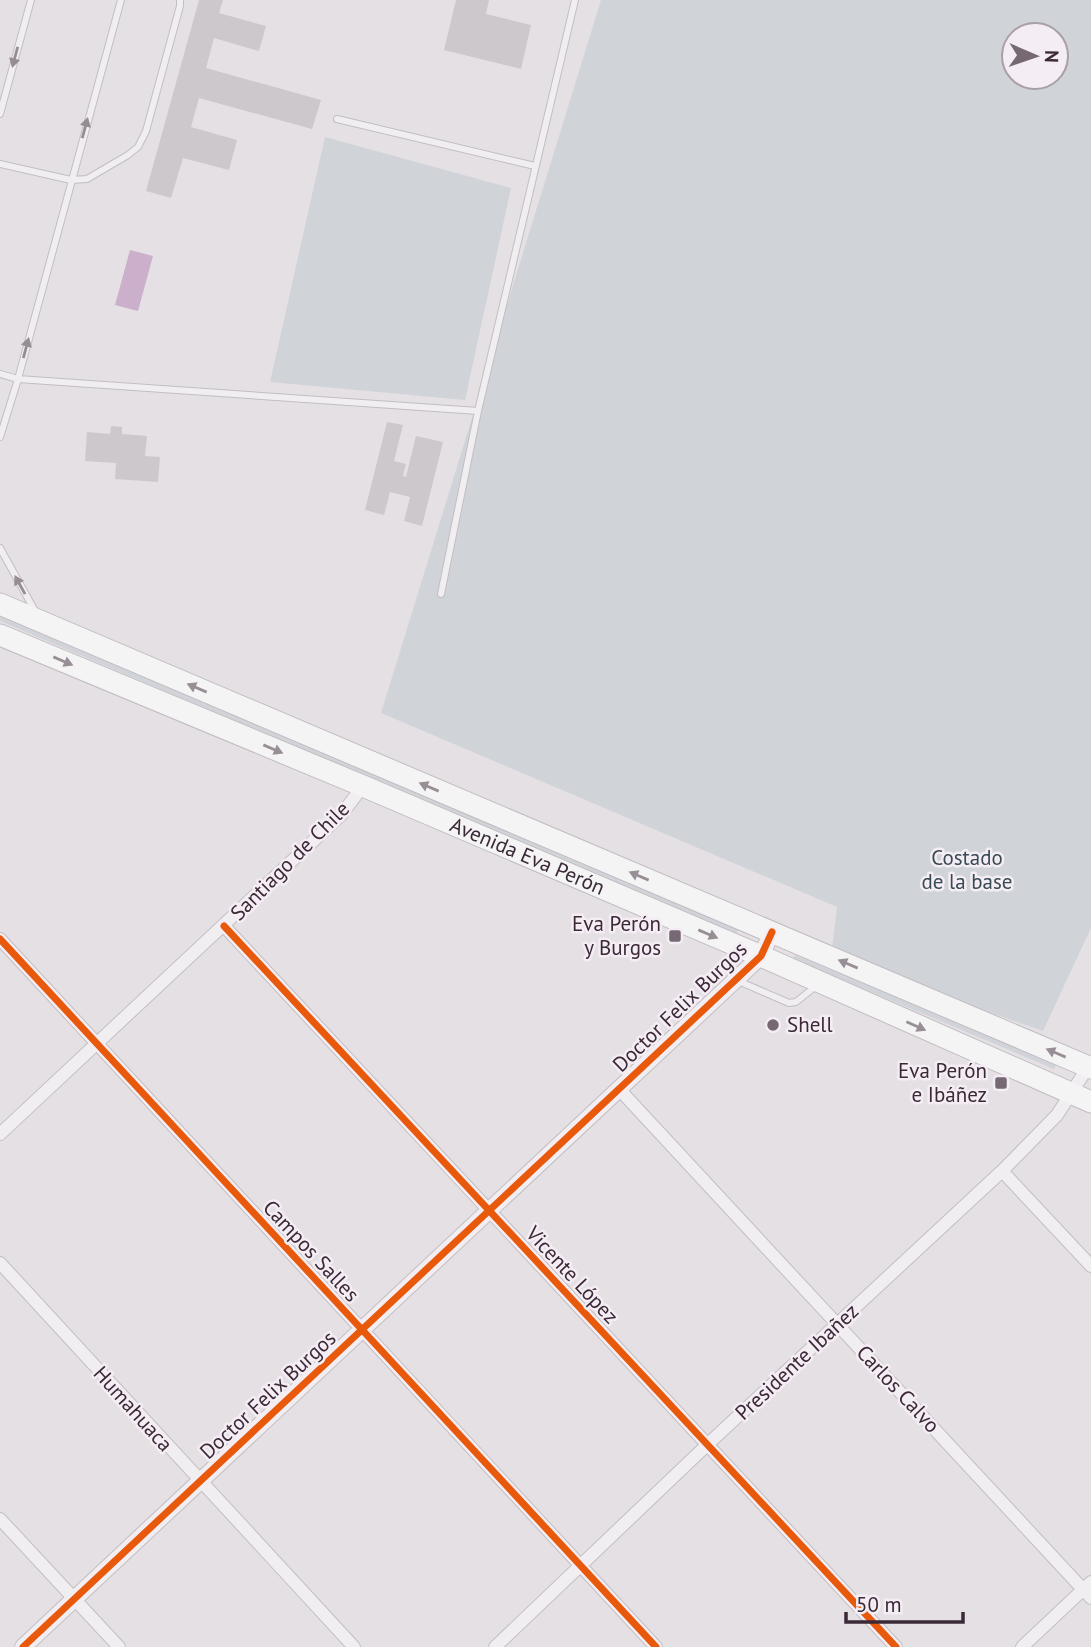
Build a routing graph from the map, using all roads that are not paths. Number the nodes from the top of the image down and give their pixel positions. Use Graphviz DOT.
graph roads {
  1 [pos="31,0"];
  2 [pos="121,0"];
  3 [pos="180,0"];
  4 [pos="575,0"];
  5 [pos="0,114"];
  6 [pos="337,119"];
  7 [pos="0,164"];
  8 [pos="535,166"];
  9 [pos="71,180"];
  10 [pos="0,374"];
  11 [pos="18,379"];
  12 [pos="478,411"];
  13 [pos="0,437"];
  14 [pos="0,548"];
  15 [pos="441,594"];
  16 [pos="0,604"];
  17 [pos="41,622"];
  18 [pos="0,635"];
  19 [pos="363,786"];
  20 [pos="224,926"];
  21 [pos="772,932"];
  22 [pos="0,939"];
  23 [pos="761,956"];
  24 [pos="736,980"];
  25 [pos="820,983"];
  26 [pos="95,1044"];
  27 [pos="1090,1068"];
  28 [pos="619,1089"];
  29 [pos="1081,1098"];
  30 [pos="0,1134"];
  31 [pos="1002,1171"];
  32 [pos="489,1213"];
  33 [pos="0,1263"];
  34 [pos="1091,1266"];
  35 [pos="838,1324"];
  36 [pos="362,1332"];
  37 [pos="708,1444"];
  38 [pos="200,1482"];
  39 [pos="0,1519"];
  40 [pos="580,1566"];
  41 [pos="1088,1590"];
  42 [pos="74,1598"];
  43 [pos="23,1647"];
  44 [pos="119,1647"];
  45 [pos="354,1647"];
  46 [pos="495,1647"];
  47 [pos="656,1647"];
  48 [pos="896,1647"];
  49 [pos="1022,1647"];
  1 -- 5 [label="lane, one-way"];
  9 -- 2 [label="lane, one-way"];
  3 -- 9 [label="lane"];
  4 -- 8 [label="lane"];
  6 -- 8 [label="lane"];
  7 -- 9 [label="lane"];
  8 -- 12 [label="lane"];
  11 -- 9 [label="lane, one-way"];
  10 -- 11 [label="lane"];
  11 -- 12 [label="lane"];
  11 -- 13 [label="lane"];
  12 -- 15 [label="lane"];
  17 -- 14 [label="lane, one-way"];
  16 -- 17 [label="main road, Avenida Eva Perón"];
  21 -- 17 [label="main road, Avenida Eva Perón, one-way"];
  18 -- 19 [label="main road, Avenida Eva Perón, one-way"];
  19 -- 20 [label="street, Santiago de Chile"];
  19 -- 23 [label="main road, Avenida Eva Perón, one-way"];
  20 -- 26 [label="street, Santiago de Chile"];
  20 -- 32 [label="street, Vicente López"];
  21 -- 23 [label="street, Doctor Felix Burgos"];
  27 -- 21 [label="main road, Avenida Eva Perón, one-way"];
  22 -- 26 [label="street, Campos Salles"];
  23 -- 24 [label="street, Doctor Felix Burgos"];
  23 -- 25 [label="main road, Avenida Eva Perón"];
  24 -- 25 [label="lane"];
  24 -- 28 [label="street, Doctor Felix Burgos"];
  25 -- 29 [label="main road, Avenida Eva Perón, one-way"];
  26 -- 30 [label="street, Santiago de Chile"];
  26 -- 36 [label="street, Campos Salles"];
  27 -- 29 [label="street, Presidente Ibañez"];
  28 -- 32 [label="street, Doctor Felix Burgos"];
  28 -- 35 [label="street, Carlos Calvo"];
  29 -- 31 [label="street, Presidente Ibañez"];
  31 -- 34 [label="street"];
  31 -- 35 [label="street, Presidente Ibañez"];
  32 -- 36 [label="street, Doctor Felix Burgos"];
  32 -- 37 [label="street, Vicente López"];
  33 -- 38 [label="street, Humahuaca"];
  35 -- 37 [label="street, Presidente Ibañez"];
  35 -- 41 [label="street, Carlos Calvo"];
  36 -- 38 [label="street, Doctor Felix Burgos"];
  36 -- 40 [label="street, Campos Salles"];
  37 -- 40 [label="street, Presidente Ibañez"];
  37 -- 48 [label="street, Vicente López"];
  38 -- 42 [label="street, Doctor Felix Burgos"];
  38 -- 45 [label="street, Humahuaca"];
  39 -- 42 [label="street"];
  40 -- 46 [label="street, Presidente Ibañez"];
  40 -- 47 [label="street, Campos Salles"];
  41 -- 49 [label="street"];
  42 -- 43 [label="street, Doctor Felix Burgos"];
  42 -- 44 [label="street"];
}
